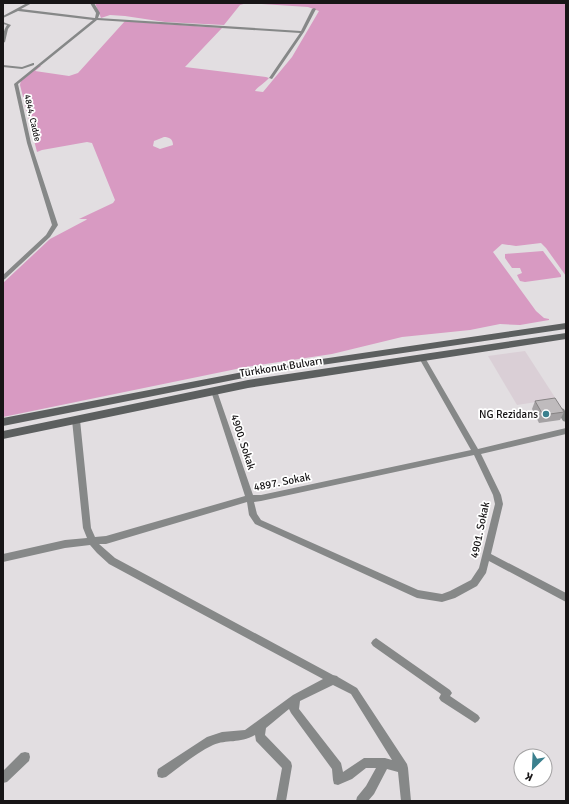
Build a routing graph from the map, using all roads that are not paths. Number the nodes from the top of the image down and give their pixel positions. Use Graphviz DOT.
graph roads {
  1 [pos="30,3"];
  2 [pos="35,3"];
  3 [pos="92,3"];
  4 [pos="314,9"];
  5 [pos="19,10"];
  6 [pos="28,10"];
  7 [pos="3,17"];
  8 [pos="96,18"];
  9 [pos="4,24"];
  10 [pos="302,32"];
  11 [pos="3,42"];
  12 [pos="42,57"];
  13 [pos="3,67"];
  14 [pos="29,72"];
  15 [pos="271,78"];
  16 [pos="3,278"];
  17 [pos="566,326"];
  18 [pos="566,336"];
  19 [pos="422,358"];
  20 [pos="214,391"];
  21 [pos="561,411"];
  22 [pos="566,419"];
  23 [pos="76,420"];
  24 [pos="3,422"];
  25 [pos="566,431"];
  26 [pos="3,435"];
  27 [pos="476,452"];
  28 [pos="250,499"];
  29 [pos="92,542"];
  30 [pos="487,556"];
  31 [pos="3,558"];
  32 [pos="346,562"];
  33 [pos="566,598"];
  34 [pos="376,643"];
  35 [pos="334,679"];
  36 [pos="296,698"];
  37 [pos="475,718"];
  38 [pos="261,725"];
  39 [pos="26,757"];
  40 [pos="385,763"];
  41 [pos="403,768"];
  42 [pos="162,773"];
  43 [pos="3,778"];
  44 [pos="281,801"];
  45 [pos="361,801"];
  46 [pos="406,801"];
  1 -- 5 [label="street"];
  2 -- 6 [label="street"];
  3 -- 8 [label="street"];
  4 -- 10 [label="street"];
  5 -- 6 [label="street"];
  5 -- 7 [label="street"];
  6 -- 8 [label="street"];
  8 -- 10 [label="street"];
  8 -- 14 [label="street, 4844. Cadde"];
  9 -- 11 [label="street"];
  10 -- 15 [label="street"];
  12 -- 13 [label="street"];
  13 -- 14 [label="street"];
  14 -- 16 [label="street, 4844. Cadde"];
  17 -- 24 [label="street, Türkkonut Bulvarı"];
  18 -- 19 [label="street, Türkkonut Bulvarı"];
  19 -- 20 [label="street, Türkkonut Bulvarı"];
  19 -- 27 [label="street, 4901. Sokak"];
  20 -- 23 [label="street, Türkkonut Bulvarı"];
  20 -- 28 [label="street, 4900. Sokak"];
  21 -- 22 [label="street"];
  23 -- 26 [label="street, Türkkonut Bulvarı"];
  23 -- 29 [label="street"];
  25 -- 27 [label="street, 4897. Sokak"];
  27 -- 28 [label="street, 4897. Sokak"];
  27 -- 30 [label="street, 4901. Sokak"];
  28 -- 29 [label="street, 4897. Sokak"];
  28 -- 32 [label="street, 4900. Sokak"];
  29 -- 31 [label="street, 4897. Sokak"];
  29 -- 35 [label="street"];
  30 -- 32 [label="street, 4901. Sokak"];
  30 -- 33 [label="street"];
  34 -- 37 [label="street"];
  35 -- 36 [label="street"];
  35 -- 41 [label="street"];
  36 -- 38 [label="street"];
  36 -- 40 [label="street"];
  38 -- 42 [label="street"];
  38 -- 44 [label="street"];
  39 -- 43 [label="street"];
  40 -- 41 [label="street"];
  40 -- 45 [label="street"];
  41 -- 46 [label="street"];
}
